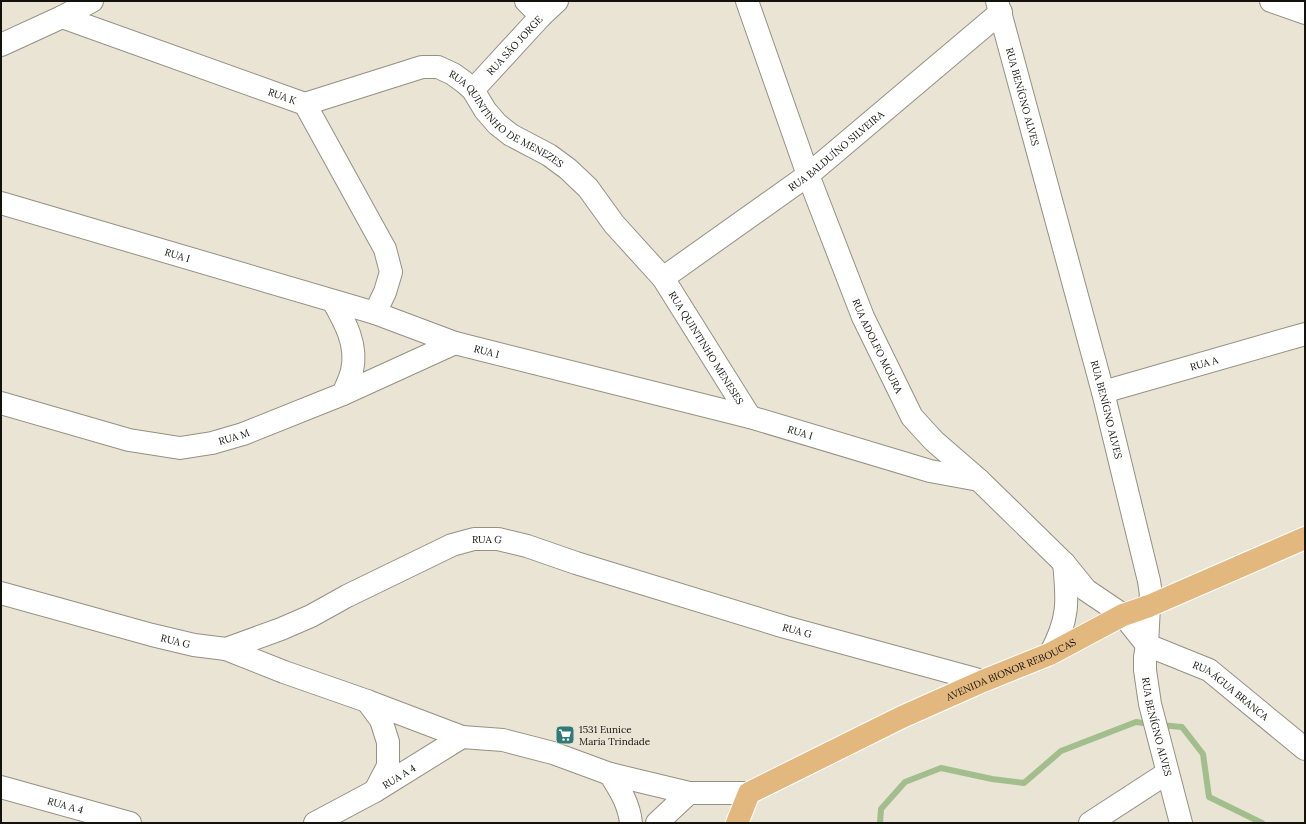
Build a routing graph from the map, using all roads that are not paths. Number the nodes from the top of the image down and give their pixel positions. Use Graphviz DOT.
graph roads {
  1 [pos="92,1"];
  2 [pos="557,1"];
  3 [pos="1271,1"];
  4 [pos="755,5"];
  5 [pos="999,6"];
  6 [pos="534,8"];
  7 [pos="1305,13"];
  8 [pos="62,17"];
  9 [pos="1,45"];
  10 [pos="473,90"];
  11 [pos="305,104"];
  12 [pos="808,176"];
  13 [pos="1,203"];
  14 [pos="662,278"];
  15 [pos="333,300"];
  16 [pos="375,313"];
  17 [pos="1305,334"];
  18 [pos="455,343"];
  19 [pos="1103,392"];
  20 [pos="343,394"];
  21 [pos="1,403"];
  22 [pos="750,417"];
  23 [pos="978,480"];
  24 [pos="1305,538"];
  25 [pos="1064,563"];
  26 [pos="1,593"];
  27 [pos="1149,606"];
  28 [pos="1123,615"];
  29 [pos="1147,645"];
  30 [pos="226,649"];
  31 [pos="1050,654"];
  32 [pos="983,682"];
  33 [pos="367,701"];
  34 [pos="472,738"];
  35 [pos="1305,749"];
  36 [pos="1167,772"];
  37 [pos="610,774"];
  38 [pos="1,787"];
  39 [pos="375,791"];
  40 [pos="689,793"];
  41 [pos="749,793"];
  42 [pos="130,823"];
  43 [pos="315,823"];
  44 [pos="631,823"];
  45 [pos="657,823"];
  46 [pos="737,823"];
  47 [pos="1090,823"];
  48 [pos="1180,823"];
  1 -- 8 [label="street"];
  2 -- 6 [label="street, RUA SÃO JORGE"];
  3 -- 7 [label="street"];
  4 -- 12 [label="street, RUA ADOLFO MOURA"];
  5 -- 12 [label="street, RUA BALDUÍNO SILVEIRA"];
  5 -- 19 [label="street, RUA BENÍGNO ALVES"];
  6 -- 10 [label="street, RUA SÃO JORGE"];
  8 -- 9 [label="street"];
  8 -- 11 [label="street, RUA K"];
  10 -- 11 [label="street, RUA QUINTINHO DE MENEZES"];
  10 -- 14 [label="street, RUA QUINTINHO DE MENEZES"];
  11 -- 16 [label="street, RUA K"];
  12 -- 14 [label="street, RUA BALDUÍNO SILVEIRA"];
  12 -- 23 [label="street, RUA ADOLFO MOURA"];
  13 -- 15 [label="street, RUA I"];
  14 -- 22 [label="street, RUA QUINTINHO MENESES"];
  15 -- 16 [label="street, RUA I"];
  15 -- 20 [label="street"];
  16 -- 18 [label="street, RUA I"];
  17 -- 19 [label="street, RUA A"];
  18 -- 20 [label="street, RUA M"];
  18 -- 22 [label="street, RUA I"];
  19 -- 27 [label="street, RUA BENÍGNO ALVES"];
  20 -- 21 [label="street, RUA M"];
  22 -- 23 [label="street, RUA I"];
  23 -- 25 [label="street, RUA ADOLFO MOURA"];
  24 -- 27 [label="main road, AVENIDA BIONOR REBOUCAS"];
  25 -- 28 [label="street, RUA ADOLFO MOURA"];
  25 -- 31 [label="street"];
  26 -- 30 [label="street, RUA G"];
  27 -- 28 [label="main road, AVENIDA BIONOR REBOUCAS"];
  27 -- 29 [label="street, RUA BENÍGNO ALVES"];
  28 -- 29 [label="street, RUA ADOLFO MOURA"];
  28 -- 31 [label="main road, AVENIDA BIONOR REBOUCAS"];
  29 -- 35 [label="street, RUA ÁGUA BRANCA"];
  29 -- 36 [label="street, RUA BENÍGNO ALVES"];
  30 -- 32 [label="street, RUA G"];
  30 -- 33 [label="street"];
  31 -- 32 [label="main road, AVENIDA BIONOR REBOUCAS"];
  32 -- 41 [label="main road, AVENIDA BIONOR REBOUCAS"];
  33 -- 34 [label="street"];
  33 -- 39 [label="street"];
  34 -- 37 [label="street"];
  34 -- 39 [label="street, RUA A 4"];
  36 -- 47 [label="street"];
  36 -- 48 [label="street, RUA BENÍGNO ALVES"];
  37 -- 40 [label="street"];
  37 -- 44 [label="street"];
  38 -- 42 [label="street, RUA A 4"];
  39 -- 43 [label="street, RUA A 4"];
  40 -- 41 [label="street"];
  40 -- 45 [label="street"];
  41 -- 46 [label="main road"];
}
